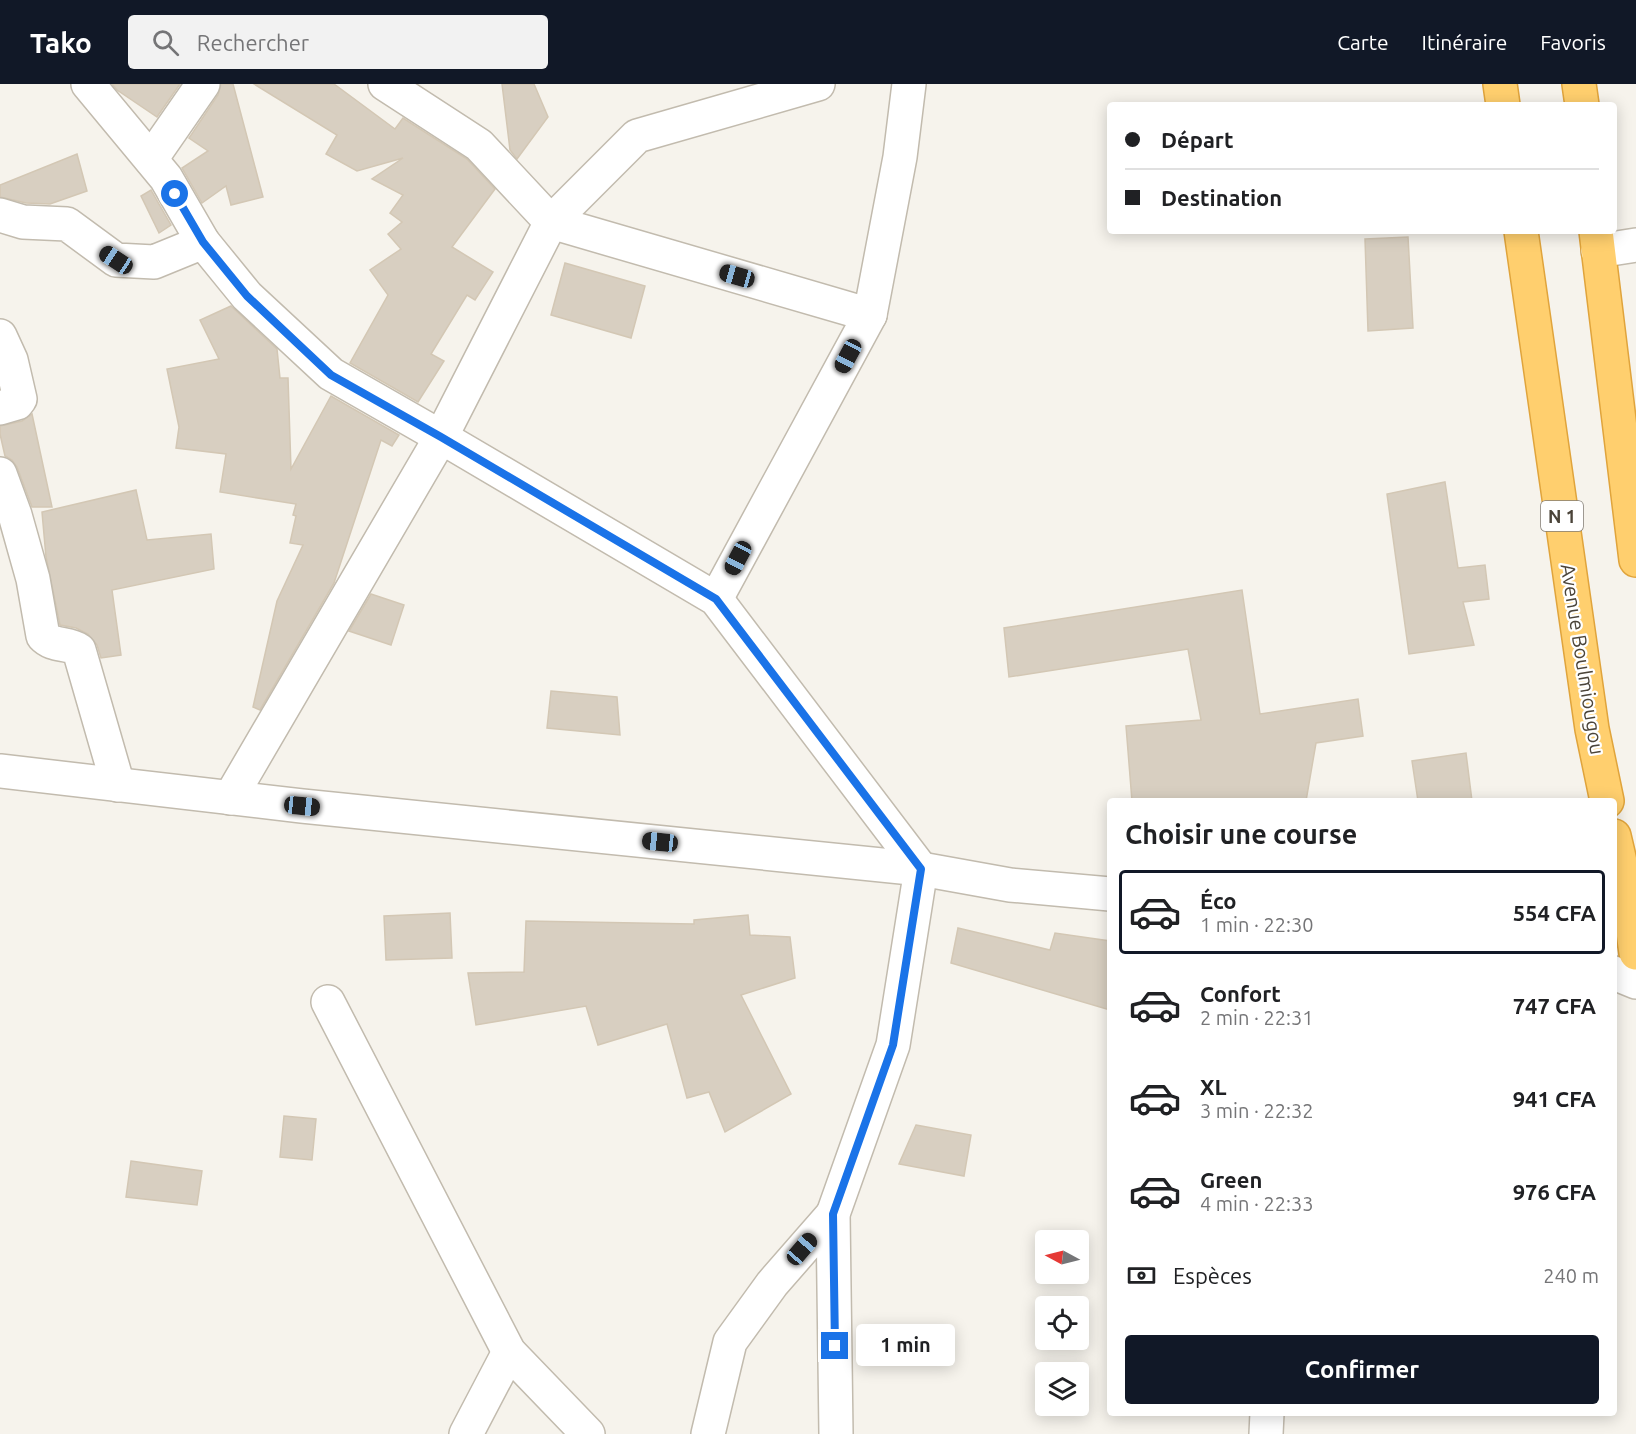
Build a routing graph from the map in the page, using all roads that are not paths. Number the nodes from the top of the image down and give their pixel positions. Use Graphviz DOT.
graph roads {
  1 [pos="88,84"];
  2 [pos="203,84"];
  3 [pos="385,84"];
  4 [pos="818,84"];
  5 [pos="909,84"];
  6 [pos="1500,84"];
  7 [pos="1579,84"];
  8 [pos="1503,102"];
  9 [pos="1582,102"];
  10 [pos="151,159"];
  11 [pos="0,215"];
  12 [pos="551,222"];
  13 [pos="1521,234"];
  14 [pos="1597,241"];
  15 [pos="203,242"];
  16 [pos="1636,245"];
  17 [pos="870,315"];
  18 [pos="0,336"];
  19 [pos="0,408"];
  20 [pos="441,437"];
  21 [pos="0,474"];
  22 [pos="1636,560"];
  23 [pos="716,599"];
  24 [pos="0,771"];
  25 [pos="118,785"];
  26 [pos="230,798"];
  27 [pos="1606,798"];
  28 [pos="1617,851"];
  29 [pos="921,869"];
  30 [pos="1107,894"];
  31 [pos="1626,897"];
  32 [pos="1636,953"];
  33 [pos="1617,974"];
  34 [pos="1636,982"];
  35 [pos="328,1002"];
  36 [pos="833,1214"];
  37 [pos="509,1353"];
  38 [pos="1267,1416"];
  39 [pos="466,1434"];
  40 [pos="588,1434"];
  41 [pos="708,1434"];
  42 [pos="836,1434"];
  43 [pos="1266,1434"];
  1 -- 10 [label="street"];
  2 -- 10 [label="street"];
  3 -- 12 [label="street"];
  4 -- 12 [label="street"];
  5 -- 17 [label="street"];
  6 -- 8 [label="highway"];
  7 -- 9 [label="highway"];
  10 -- 15 [label="street"];
  11 -- 15 [label="street"];
  12 -- 17 [label="street"];
  12 -- 20 [label="street"];
  13 -- 27 [label="highway, Avenue Boulmiougou / N 1"];
  14 -- 16 [label="street"];
  14 -- 22 [label="highway"];
  15 -- 20 [label="street"];
  17 -- 23 [label="street"];
  18 -- 19 [label="street"];
  20 -- 23 [label="street"];
  20 -- 26 [label="street"];
  21 -- 25 [label="street"];
  23 -- 29 [label="street"];
  24 -- 25 [label="street"];
  25 -- 26 [label="street"];
  26 -- 29 [label="street"];
  28 -- 31 [label="highway"];
  29 -- 30 [label="street"];
  29 -- 36 [label="street"];
  31 -- 32 [label="highway"];
  33 -- 34 [label="street"];
  35 -- 37 [label="street"];
  36 -- 41 [label="street"];
  36 -- 42 [label="street"];
  37 -- 39 [label="street"];
  37 -- 40 [label="street"];
  38 -- 43 [label="street"];
}
